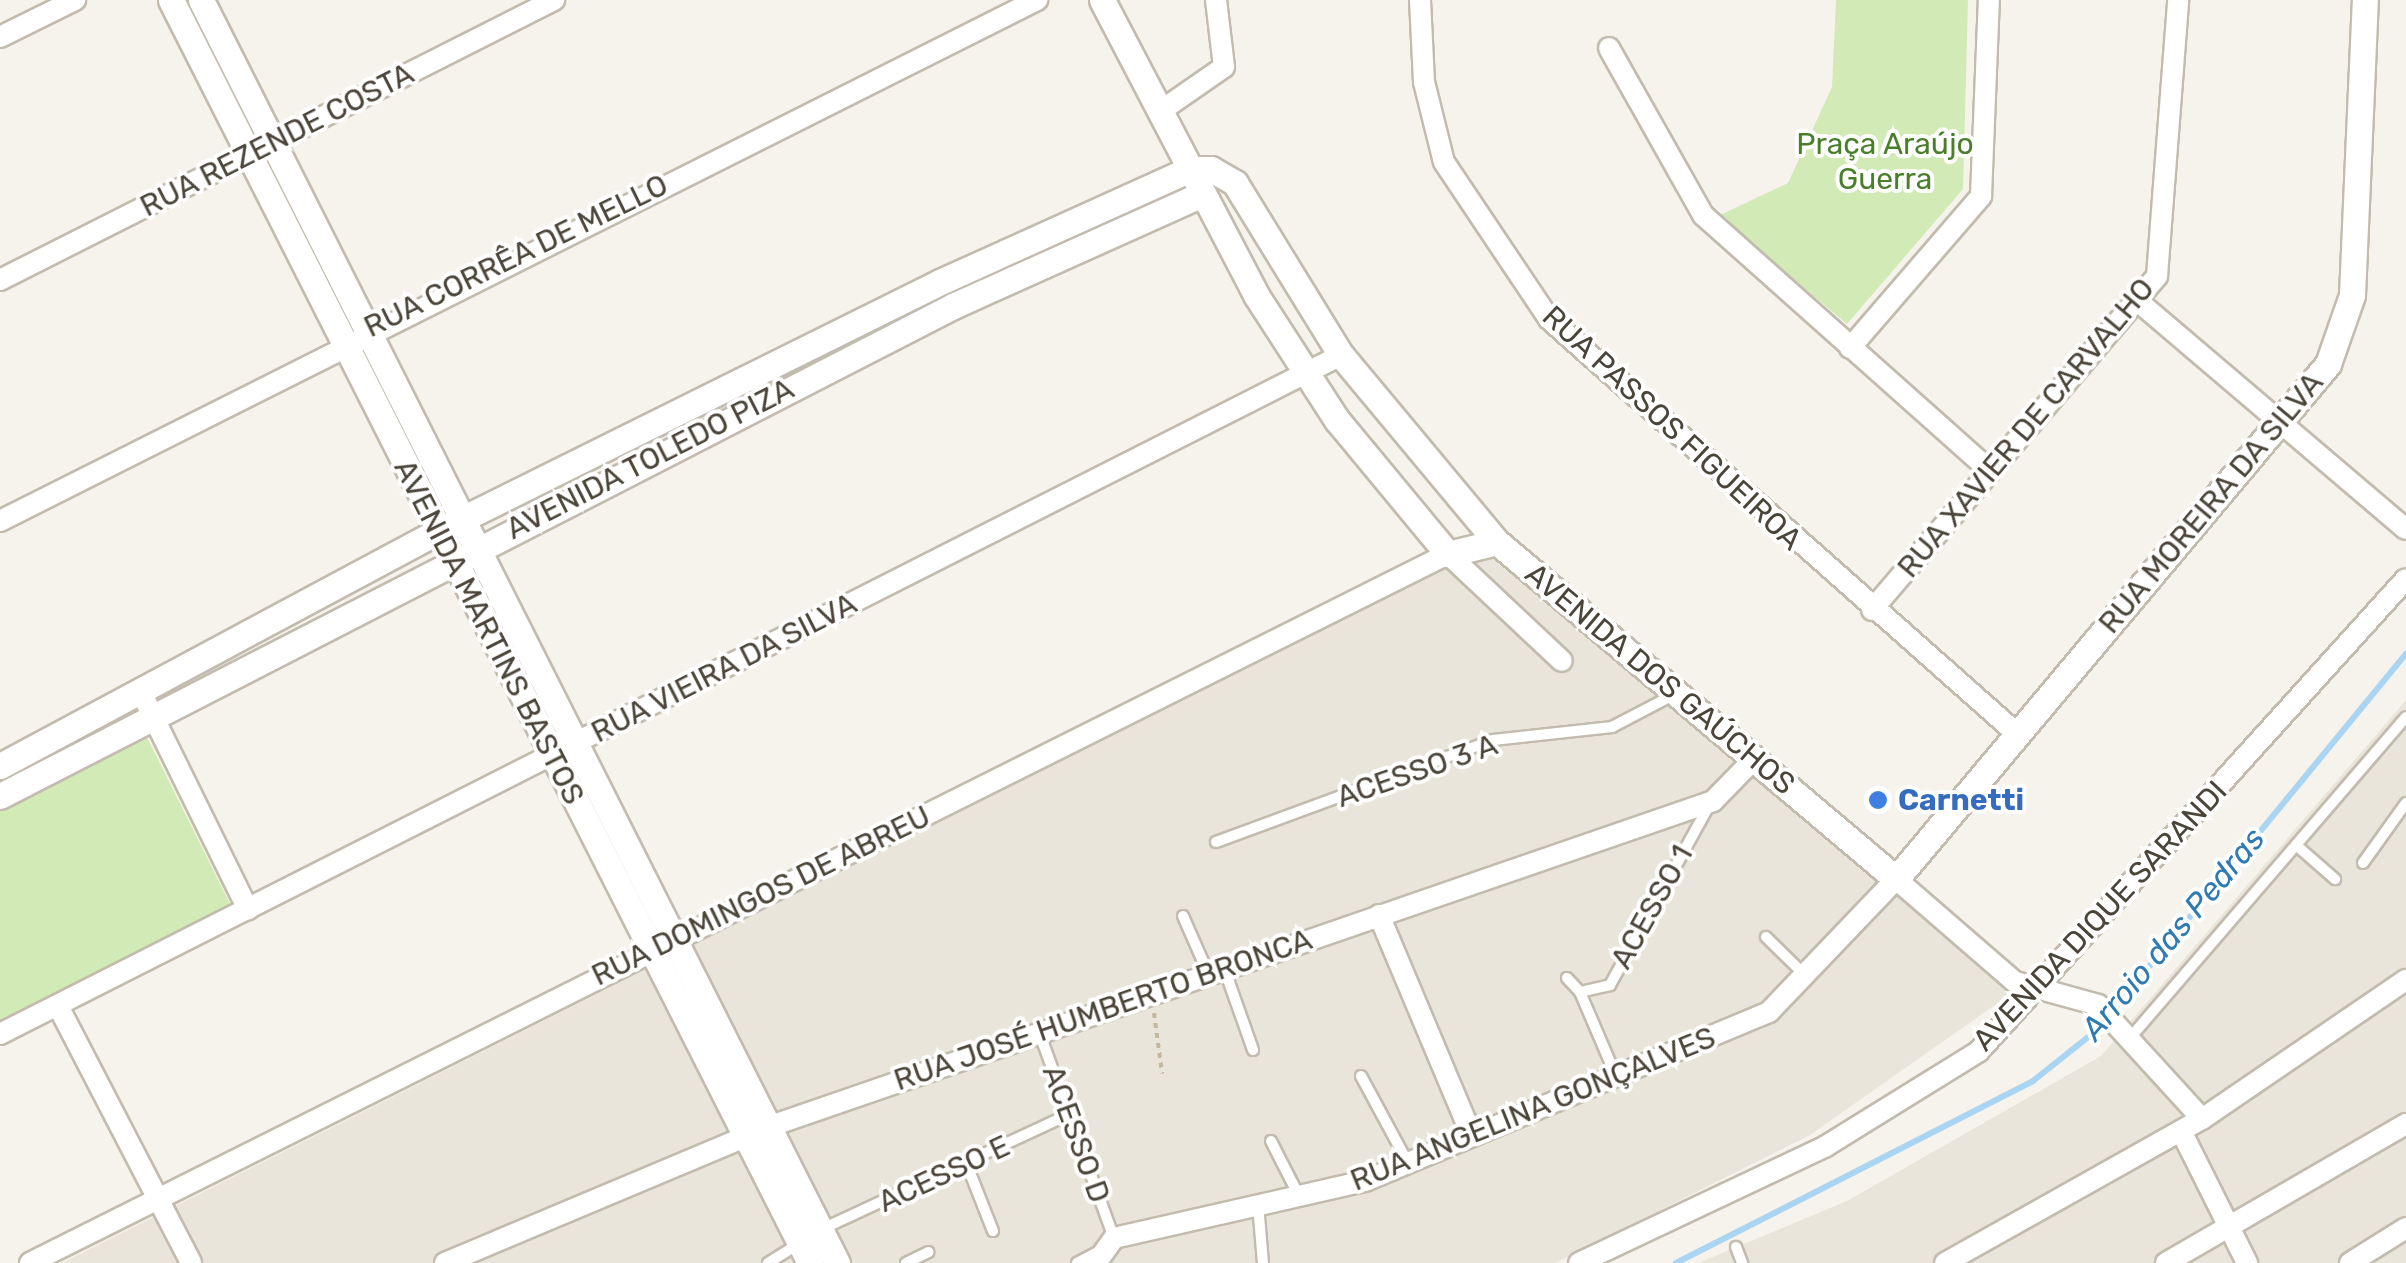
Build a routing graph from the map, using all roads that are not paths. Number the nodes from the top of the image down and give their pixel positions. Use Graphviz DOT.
graph roads {
  1 [pos="75,0"];
  2 [pos="172,0"];
  3 [pos="201,0"];
  4 [pos="554,0"];
  5 [pos="1037,0"];
  6 [pos="1102,0"];
  7 [pos="1216,0"];
  8 [pos="1420,0"];
  9 [pos="1989,0"];
  10 [pos="2178,0"];
  11 [pos="2366,0"];
  12 [pos="0,37"];
  13 [pos="1608,48"];
  14 [pos="1162,110"];
  15 [pos="272,144"];
  16 [pos="246,155"];
  17 [pos="1190,169"];
  18 [pos="1202,194"];
  19 [pos="0,280"];
  20 [pos="940,282"];
  21 [pos="2140,302"];
  22 [pos="952,306"];
  23 [pos="367,330"];
  24 [pos="342,342"];
  25 [pos="1850,348"];
  26 [pos="1341,356"];
  27 [pos="1305,376"];
  28 [pos="704,401"];
  29 [pos="413,420"];
  30 [pos="2281,424"];
  31 [pos="716,425"];
  32 [pos="387,434"];
  33 [pos="1990,470"];
  34 [pos="440,473"];
  35 [pos="416,488"];
  36 [pos="464,519"];
  37 [pos="0,521"];
  38 [pos="2406,529"];
  39 [pos="438,531"];
  40 [pos="1496,542"];
  41 [pos="477,546"];
  42 [pos="1448,554"];
  43 [pos="453,558"];
  44 [pos="2406,579"];
  45 [pos="1872,610"];
  46 [pos="1562,661"];
  47 [pos="1676,693"];
  48 [pos="148,705"];
  49 [pos="2406,717"];
  50 [pos="2015,732"];
  51 [pos="577,742"];
  52 [pos="552,755"];
  53 [pos="1755,758"];
  54 [pos="0,766"];
  55 [pos="0,796"];
  56 [pos="1712,802"];
  57 [pos="2406,803"];
  58 [pos="1216,842"];
  59 [pos="2296,845"];
  60 [pos="2363,863"];
  61 [pos="1896,879"];
  62 [pos="2335,879"];
  63 [pos="248,909"];
  64 [pos="1379,915"];
  65 [pos="1183,916"];
  66 [pos="675,938"];
  67 [pos="1766,938"];
  68 [pos="651,950"];
  69 [pos="1216,970"];
  70 [pos="1807,977"];
  71 [pos="1567,978"];
  72 [pos="2406,980"];
  73 [pos="2036,989"];
  74 [pos="1580,992"];
  75 [pos="58,1006"];
  76 [pos="1039,1030"];
  77 [pos="0,1034"];
  78 [pos="2127,1035"];
  79 [pos="1254,1050"];
  80 [pos="1361,1076"];
  81 [pos="1616,1076"];
  82 [pos="1068,1115"];
  83 [pos="2202,1119"];
  84 [pos="2406,1124"];
  85 [pos="2181,1131"];
  86 [pos="757,1132"];
  87 [pos="1472,1136"];
  88 [pos="1272,1141"];
  89 [pos="1408,1163"];
  90 [pos="967,1165"];
  91 [pos="1299,1196"];
  92 [pos="159,1198"];
  93 [pos="1258,1203"];
  94 [pos="2229,1228"];
  95 [pos="2406,1228"];
  96 [pos="993,1232"];
  97 [pos="1114,1238"];
  98 [pos="810,1246"];
  99 [pos="1736,1248"];
  100 [pos="929,1252"];
  101 [pos="468,1258"];
  102 [pos="1096,1258"];
  103 [pos="30,1263"];
  104 [pos="192,1263"];
  105 [pos="445,1263"];
  106 [pos="768,1263"];
  107 [pos="837,1263"];
  108 [pos="906,1263"];
  109 [pos="1077,1263"];
  110 [pos="1263,1263"];
  111 [pos="1579,1263"];
  112 [pos="1742,1263"];
  113 [pos="1945,1263"];
  114 [pos="2166,1263"];
  115 [pos="2246,1263"];
  116 [pos="2350,1263"];
  1 -- 12 [label="street"];
  2 -- 16 [label="street, AVENIDA MARTINS BASTOS"];
  3 -- 15 [label="street, AVENIDA MARTINS BASTOS"];
  4 -- 15 [label="street, RUA REZENDE COSTA"];
  5 -- 23 [label="street, RUA CORRÊA DE MELLO"];
  6 -- 14 [label="street, AVENIDA DOS GAÚCHOS"];
  7 -- 14 [label="street"];
  8 -- 45 [label="street, RUA PASSOS FIGUEIROA"];
  9 -- 25 [label="street"];
  10 -- 21 [label="street, RUA XAVIER DE CARVALHO"];
  11 -- 30 [label="street, RUA MOREIRA DA SILVA"];
  13 -- 25 [label="street"];
  14 -- 17 [label="street, AVENIDA DOS GAÚCHOS"];
  15 -- 16 [label="street, RUA REZENDE COSTA"];
  15 -- 23 [label="street, AVENIDA MARTINS BASTOS"];
  16 -- 19 [label="street, RUA REZENDE COSTA"];
  16 -- 24 [label="street, AVENIDA MARTINS BASTOS"];
  17 -- 18 [label="street, AVENIDA DOS GAÚCHOS"];
  17 -- 20 [label="street, AVENIDA TOLEDO PIZA"];
  17 -- 26 [label="street, AVENIDA DOS GAÚCHOS"];
  18 -- 22 [label="street, AVENIDA TOLEDO PIZA"];
  18 -- 27 [label="street, AVENIDA DOS GAÚCHOS"];
  20 -- 22 [label="street"];
  20 -- 28 [label="street, AVENIDA TOLEDO PIZA"];
  21 -- 30 [label="street"];
  21 -- 33 [label="street, RUA XAVIER DE CARVALHO"];
  22 -- 31 [label="street, AVENIDA TOLEDO PIZA"];
  23 -- 24 [label="street, RUA CORRÊA DE MELLO"];
  23 -- 29 [label="street, AVENIDA MARTINS BASTOS"];
  24 -- 32 [label="street, AVENIDA MARTINS BASTOS"];
  24 -- 37 [label="street, RUA CORRÊA DE MELLO"];
  25 -- 33 [label="street"];
  26 -- 27 [label="street, RUA VIEIRA DA SILVA"];
  26 -- 40 [label="street, AVENIDA DOS GAÚCHOS"];
  27 -- 42 [label="street, AVENIDA DOS GAÚCHOS"];
  27 -- 51 [label="street, RUA VIEIRA DA SILVA"];
  28 -- 31 [label="street"];
  28 -- 36 [label="street, AVENIDA TOLEDO PIZA"];
  29 -- 32 [label="street"];
  29 -- 34 [label="street, AVENIDA MARTINS BASTOS"];
  30 -- 38 [label="street"];
  30 -- 50 [label="street, RUA MOREIRA DA SILVA"];
  31 -- 41 [label="street, AVENIDA TOLEDO PIZA"];
  32 -- 35 [label="street, AVENIDA MARTINS BASTOS"];
  33 -- 45 [label="street, RUA XAVIER DE CARVALHO"];
  34 -- 35 [label="street"];
  34 -- 36 [label="street, AVENIDA MARTINS BASTOS"];
  35 -- 39 [label="street, AVENIDA MARTINS BASTOS"];
  36 -- 39 [label="street, AVENIDA TOLEDO PIZA"];
  36 -- 41 [label="street, AVENIDA MARTINS BASTOS"];
  39 -- 43 [label="street, AVENIDA MARTINS BASTOS"];
  39 -- 48 [label="street, AVENIDA TOLEDO PIZA"];
  40 -- 42 [label="street, RUA DOMINGOS DE ABREU"];
  40 -- 47 [label="street, AVENIDA DOS GAÚCHOS"];
  41 -- 43 [label="street, AVENIDA TOLEDO PIZA"];
  41 -- 51 [label="street, AVENIDA MARTINS BASTOS"];
  42 -- 46 [label="street, AVENIDA DOS GAÚCHOS"];
  42 -- 66 [label="street, RUA DOMINGOS DE ABREU"];
  43 -- 48 [label="street, AVENIDA TOLEDO PIZA"];
  43 -- 52 [label="street, AVENIDA MARTINS BASTOS"];
  44 -- 73 [label="street, AVENIDA DIQUE SARANDI"];
  45 -- 50 [label="street, RUA PASSOS FIGUEIROA"];
  47 -- 53 [label="street, AVENIDA DOS GAÚCHOS"];
  47 -- 58 [label="lane, ACESSO 3 A"];
  48 -- 54 [label="street, AVENIDA TOLEDO PIZA"];
  48 -- 55 [label="street, AVENIDA TOLEDO PIZA"];
  48 -- 63 [label="street"];
  49 -- 59 [label="lane"];
  50 -- 61 [label="street, RUA MOREIRA DA SILVA"];
  51 -- 52 [label="street, RUA VIEIRA DA SILVA"];
  51 -- 66 [label="street, AVENIDA MARTINS BASTOS"];
  52 -- 63 [label="street, RUA VIEIRA DA SILVA"];
  52 -- 68 [label="street, AVENIDA MARTINS BASTOS"];
  53 -- 56 [label="street, RUA JOSÉ HUMBERTO BRONCA"];
  53 -- 61 [label="street, AVENIDA DOS GAÚCHOS"];
  56 -- 64 [label="street, RUA JOSÉ HUMBERTO BRONCA"];
  56 -- 74 [label="lane, ACESSO 1"];
  57 -- 60 [label="lane"];
  59 -- 62 [label="lane"];
  59 -- 78 [label="lane"];
  61 -- 70 [label="street, RUA ANGELINA GONÇALVES"];
  61 -- 73 [label="street, AVENIDA DOS GAÚCHOS"];
  63 -- 75 [label="street, RUA VIEIRA DA SILVA"];
  64 -- 69 [label="street, RUA JOSÉ HUMBERTO BRONCA"];
  64 -- 87 [label="street"];
  65 -- 69 [label="lane"];
  66 -- 68 [label="street, RUA DOMINGOS DE ABREU"];
  66 -- 86 [label="street, AVENIDA MARTINS BASTOS"];
  67 -- 70 [label="lane"];
  68 -- 86 [label="street, AVENIDA MARTINS BASTOS"];
  68 -- 92 [label="street, RUA DOMINGOS DE ABREU"];
  69 -- 76 [label="street, RUA JOSÉ HUMBERTO BRONCA"];
  69 -- 79 [label="lane"];
  70 -- 81 [label="street, RUA ANGELINA GONÇALVES"];
  71 -- 74 [label="lane, ACESSO 1"];
  72 -- 83 [label="street"];
  73 -- 78 [label="street, AVENIDA DOS GAÚCHOS"];
  73 -- 111 [label="street, AVENIDA DIQUE SARANDI"];
  74 -- 81 [label="lane, ACESSO 1"];
  75 -- 77 [label="street, RUA VIEIRA DA SILVA"];
  75 -- 92 [label="street"];
  76 -- 82 [label="lane, ACESSO D"];
  76 -- 86 [label="street, RUA JOSÉ HUMBERTO BRONCA"];
  78 -- 83 [label="street, AVENIDA DOS GAÚCHOS"];
  80 -- 89 [label="lane"];
  81 -- 87 [label="street, RUA ANGELINA GONÇALVES"];
  82 -- 90 [label="lane, ACESSO E"];
  82 -- 97 [label="lane, ACESSO D"];
  83 -- 85 [label="street"];
  84 -- 94 [label="street"];
  85 -- 94 [label="street"];
  85 -- 113 [label="street"];
  86 -- 98 [label="street, AVENIDA MARTINS BASTOS"];
  86 -- 101 [label="street, RUA JOSÉ HUMBERTO BRONCA"];
  87 -- 89 [label="street, RUA ANGELINA GONÇALVES"];
  88 -- 91 [label="lane"];
  89 -- 91 [label="street, RUA ANGELINA GONÇALVES"];
  90 -- 96 [label="lane"];
  90 -- 98 [label="lane, ACESSO E"];
  91 -- 93 [label="street, RUA ANGELINA GONÇALVES"];
  92 -- 103 [label="street, RUA DOMINGOS DE ABREU"];
  92 -- 104 [label="street"];
  93 -- 97 [label="street, RUA ANGELINA GONÇALVES"];
  93 -- 110 [label="lane"];
  94 -- 114 [label="street"];
  94 -- 115 [label="street"];
  95 -- 116 [label="street"];
  97 -- 102 [label="street"];
  98 -- 106 [label="lane, ACESSO E"];
  98 -- 107 [label="street, AVENIDA MARTINS BASTOS"];
  99 -- 112 [label="lane"];
  100 -- 108 [label="lane"];
  101 -- 105 [label="street, RUA JOSÉ HUMBERTO BRONCA"];
  102 -- 109 [label="lane"];
}
